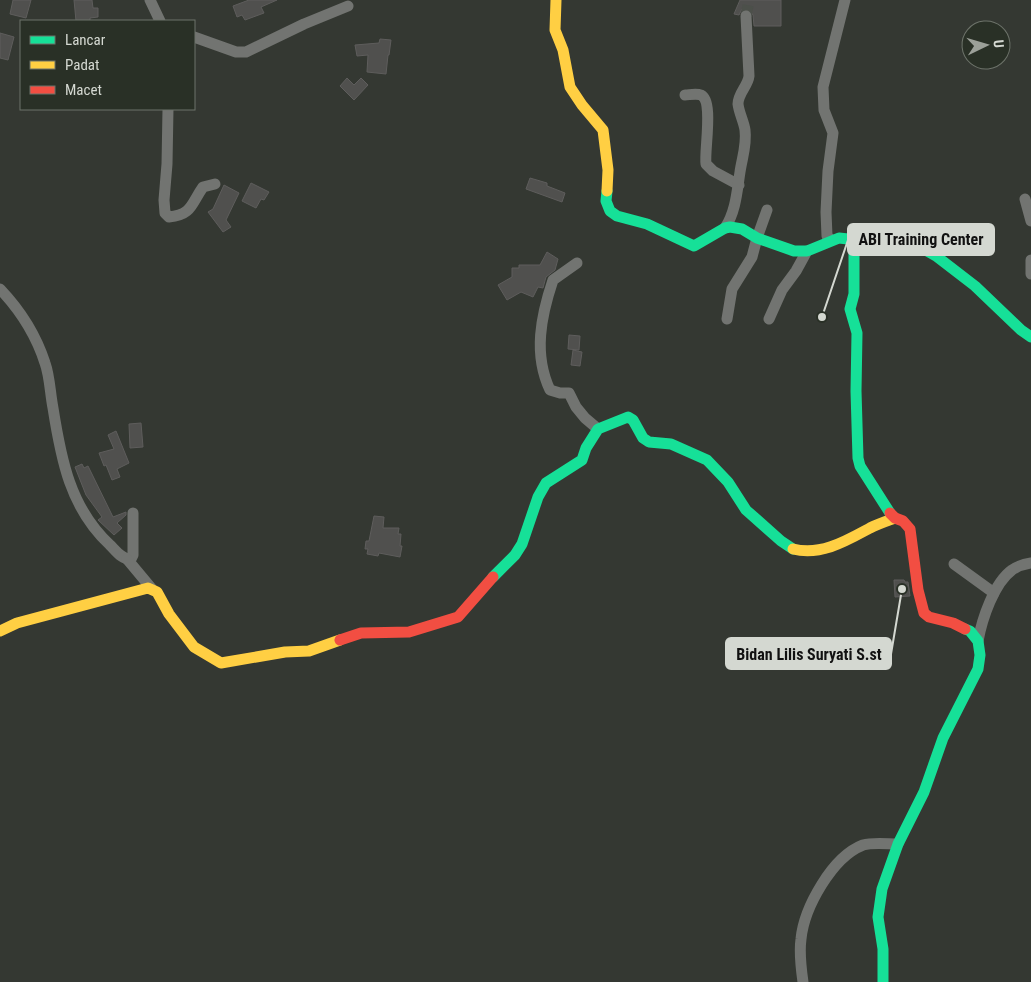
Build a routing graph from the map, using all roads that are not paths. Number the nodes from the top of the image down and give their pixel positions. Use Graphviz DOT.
graph roads {
  1 [pos="150,0"];
  2 [pos="556,0"];
  3 [pos="845,0"];
  4 [pos="348,6"];
  5 [pos="746,16"];
  6 [pos="160,20"];
  7 [pos="195,37"];
  8 [pos="685,95"];
  9 [pos="168,110"];
  10 [pos="215,184"];
  11 [pos="739,185"];
  12 [pos="1026,198"];
  13 [pos="768,210"];
  14 [pos="1031,221"];
  15 [pos="725,228"];
  16 [pos="757,238"];
  17 [pos="832,240"];
  18 [pos="854,240"];
  19 [pos="807,251"];
  20 [pos="1031,260"];
  21 [pos="577,263"];
  22 [pos="1031,274"];
  23 [pos="0,289"];
  24 [pos="727,319"];
  25 [pos="769,319"];
  26 [pos="1031,337"];
  27 [pos="598,429"];
  28 [pos="134,513"];
  29 [pos="895,518"];
  30 [pos="126,559"];
  31 [pos="1031,563"];
  32 [pos="954,564"];
  33 [pos="152,589"];
  34 [pos="994,593"];
  35 [pos="0,631"];
  36 [pos="978,641"];
  37 [pos="898,844"];
  38 [pos="802,982"];
  39 [pos="883,982"];
  1 -- 6 [label="street"];
  2 -- 15 [label="street"];
  3 -- 17 [label="street"];
  4 -- 7 [label="street"];
  5 -- 11 [label="street"];
  8 -- 11 [label="street"];
  9 -- 10 [label="street"];
  11 -- 15 [label="street"];
  12 -- 14 [label="street"];
  13 -- 16 [label="street"];
  15 -- 16 [label="street"];
  16 -- 19 [label="street"];
  16 -- 24 [label="street"];
  17 -- 18 [label="street"];
  17 -- 19 [label="street"];
  18 -- 26 [label="street"];
  18 -- 29 [label="street"];
  19 -- 25 [label="street"];
  20 -- 22 [label="street"];
  21 -- 27 [label="street"];
  23 -- 30 [label="street"];
  27 -- 29 [label="street"];
  27 -- 33 [label="street"];
  28 -- 30 [label="street"];
  29 -- 36 [label="street"];
  30 -- 33 [label="street"];
  31 -- 34 [label="street"];
  32 -- 34 [label="street"];
  33 -- 35 [label="street"];
  34 -- 36 [label="street"];
  36 -- 37 [label="street"];
  37 -- 38 [label="street"];
  37 -- 39 [label="street"];
}
